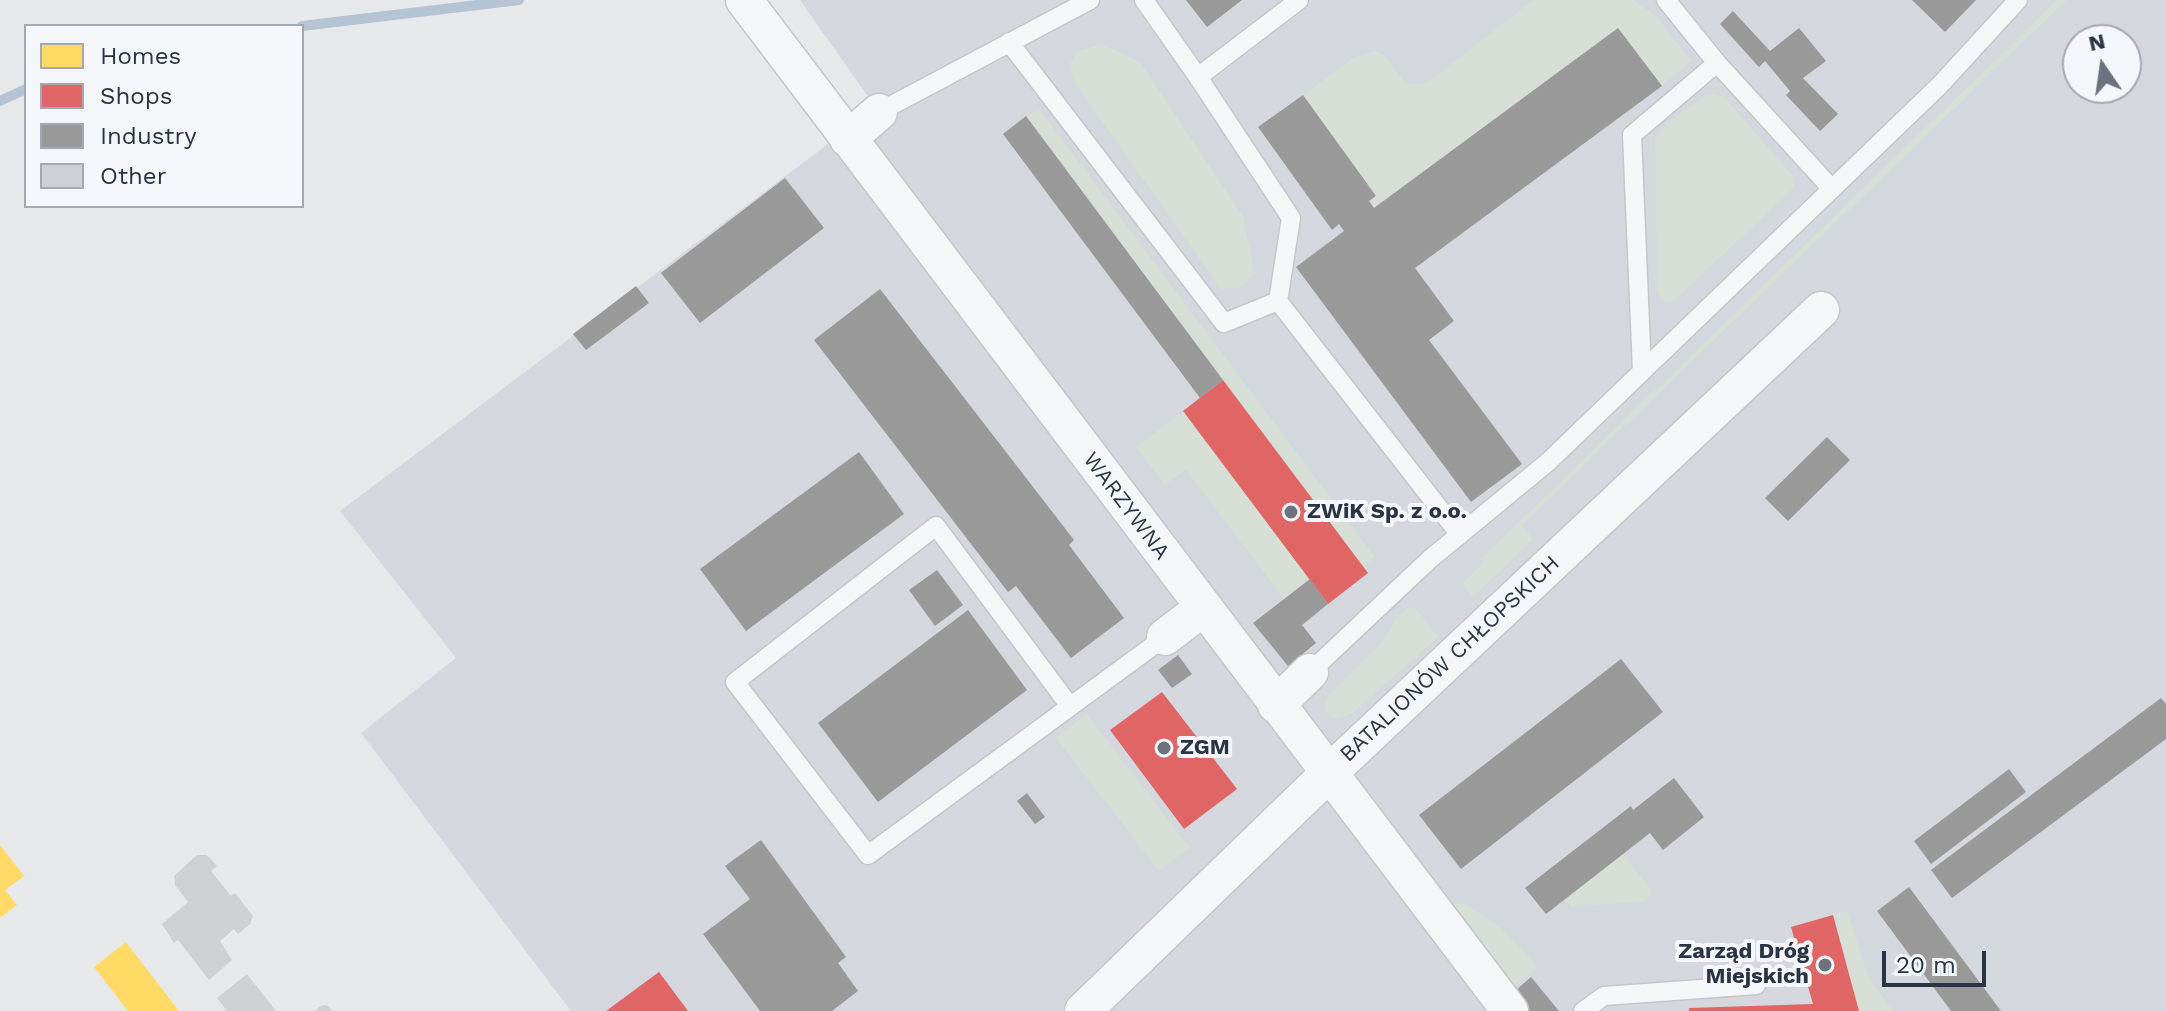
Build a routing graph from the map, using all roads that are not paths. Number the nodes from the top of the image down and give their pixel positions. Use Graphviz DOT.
graph roads {
  1 [pos="744,0"];
  2 [pos="1090,0"];
  3 [pos="1144,0"];
  4 [pos="1299,0"];
  5 [pos="1666,0"];
  6 [pos="2018,0"];
  7 [pos="1009,42"];
  8 [pos="1717,63"];
  9 [pos="1198,77"];
  10 [pos="879,112"];
  11 [pos="848,139"];
  12 [pos="1832,189"];
  13 [pos="1278,301"];
  14 [pos="1821,310"];
  15 [pos="1642,371"];
  16 [pos="1460,535"];
  17 [pos="1203,608"];
  18 [pos="1165,637"];
  19 [pos="1310,672"];
  20 [pos="1069,705"];
  21 [pos="1276,705"];
  22 [pos="1328,774"];
  23 [pos="1756,985"];
  24 [pos="1083,1011"];
  25 [pos="1510,1011"];
  26 [pos="1583,1011"];
  1 -- 11 [label="street, WARZYWNA"];
  2 -- 7 [label="lane"];
  3 -- 9 [label="lane"];
  4 -- 9 [label="lane"];
  5 -- 8 [label="lane"];
  6 -- 12 [label="lane"];
  7 -- 10 [label="lane"];
  7 -- 13 [label="lane"];
  8 -- 12 [label="lane"];
  8 -- 15 [label="lane"];
  9 -- 13 [label="lane"];
  10 -- 11 [label="street"];
  11 -- 17 [label="street, WARZYWNA"];
  12 -- 15 [label="lane"];
  13 -- 16 [label="lane"];
  14 -- 22 [label="street, BATALIONÓW CHŁOPSKICH"];
  15 -- 16 [label="lane"];
  16 -- 19 [label="lane"];
  17 -- 18 [label="street"];
  17 -- 21 [label="street, WARZYWNA"];
  18 -- 20 [label="lane"];
  19 -- 21 [label="street"];
  20 -- 20 [label="lane"];
  21 -- 22 [label="street, WARZYWNA"];
  22 -- 24 [label="street, BATALIONÓW CHŁOPSKICH"];
  22 -- 25 [label="street, WARZYWNA"];
  23 -- 26 [label="lane"];
}
